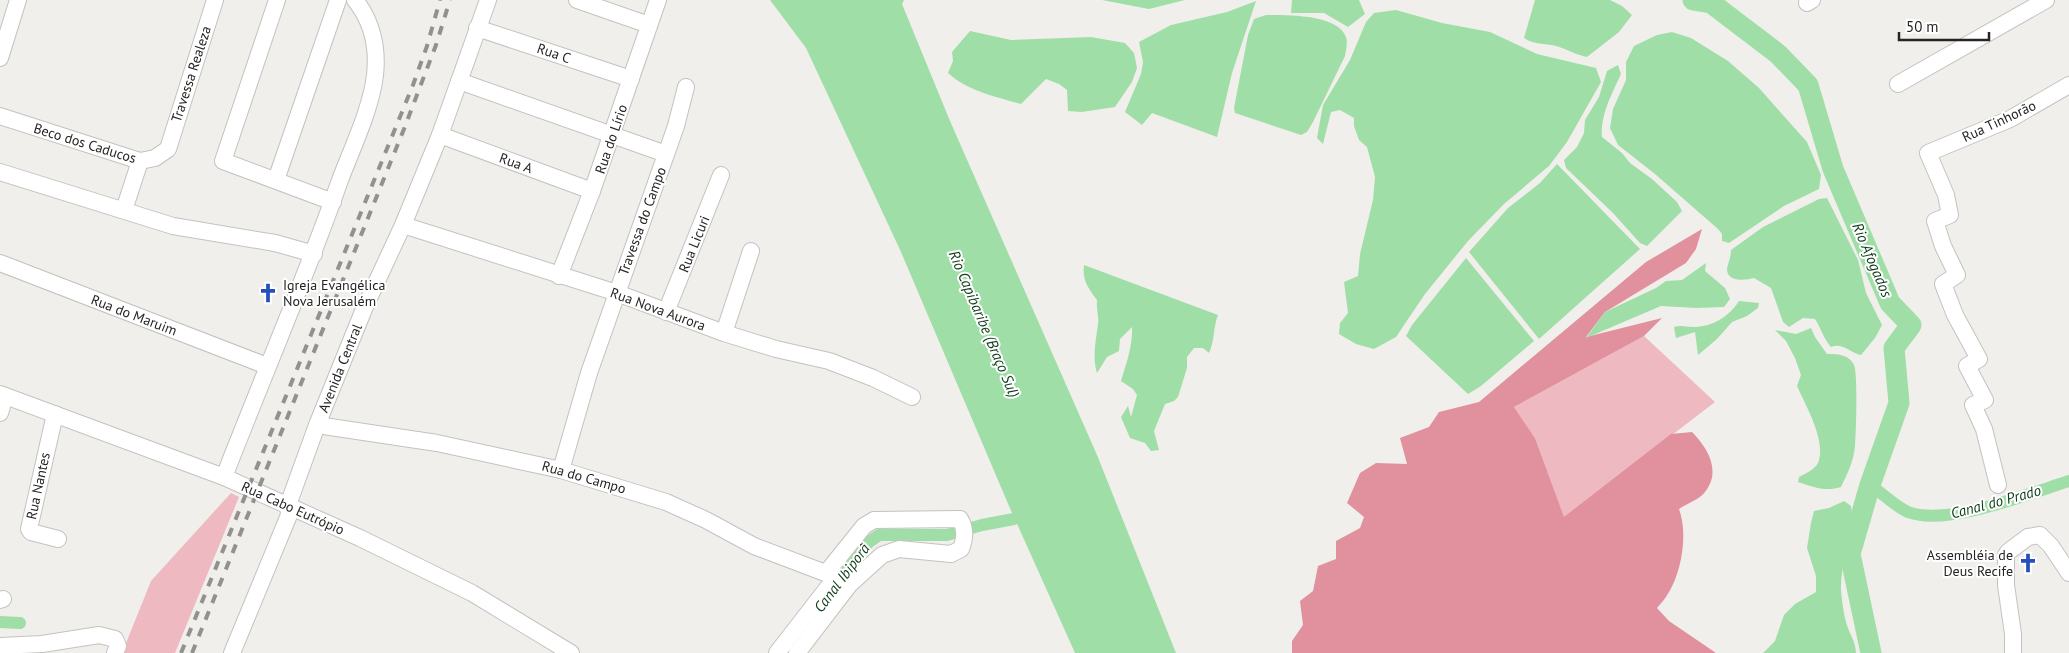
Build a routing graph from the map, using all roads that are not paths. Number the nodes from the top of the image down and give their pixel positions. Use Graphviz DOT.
graph roads {
  1 [pos="18,0"];
  2 [pos="215,0"];
  3 [pos="278,0"];
  4 [pos="338,0"];
  5 [pos="488,0"];
  6 [pos="577,0"];
  7 [pos="658,0"];
  8 [pos="2046,0"];
  9 [pos="363,4"];
  10 [pos="650,25"];
  11 [pos="477,28"];
  12 [pos="1,51"];
  13 [pos="631,79"];
  14 [pos="459,81"];
  15 [pos="1898,84"];
  16 [pos="2069,85"];
  17 [pos="686,87"];
  18 [pos="0,116"];
  19 [pos="613,134"];
  20 [pos="440,135"];
  21 [pos="168,148"];
  22 [pos="666,154"];
  23 [pos="140,161"];
  24 [pos="0,172"];
  25 [pos="721,175"];
  26 [pos="276,180"];
  27 [pos="592,191"];
  28 [pos="333,202"];
  29 [pos="124,210"];
  30 [pos="403,225"];
  31 [pos="750,252"];
  32 [pos="314,254"];
  33 [pos="0,263"];
  34 [pos="559,276"];
  35 [pos="616,293"];
  36 [pos="666,312"];
  37 [pos="724,333"];
  38 [pos="267,366"];
  39 [pos="3,395"];
  40 [pos="912,397"];
  41 [pos="0,413"];
  42 [pos="55,414"];
  43 [pos="317,425"];
  44 [pos="562,470"];
  45 [pos="224,477"];
  46 [pos="1998,485"];
  47 [pos="288,505"];
  48 [pos="58,539"];
  49 [pos="2069,573"];
  50 [pos="831,575"];
  51 [pos="62,647"];
  52 [pos="7,648"];
  53 [pos="115,653"];
  54 [pos="232,653"];
  55 [pos="571,653"];
  56 [pos="777,653"];
  57 [pos="797,653"];
  58 [pos="2013,653"];
  1 -- 12 [label="street"];
  2 -- 21 [label="street, Travessa Realeza"];
  3 -- 26 [label="street"];
  4 -- 26 [label="street"];
  5 -- 11 [label="street, Avenida Central"];
  6 -- 10 [label="street"];
  7 -- 10 [label="street, Rua do Lírio"];
  8 -- 15 [label="street"];
  9 -- 28 [label="street"];
  10 -- 13 [label="street, Rua do Lírio"];
  11 -- 13 [label="street, Rua C"];
  11 -- 14 [label="street, Avenida Central"];
  13 -- 19 [label="street, Rua do Lírio"];
  14 -- 19 [label="street"];
  14 -- 20 [label="street, Avenida Central"];
  16 -- 46 [label="street, Rua Tinhorão"];
  17 -- 22 [label="street, Travessa do Campo"];
  18 -- 23 [label="street, Beco dos Caducos"];
  19 -- 22 [label="street"];
  19 -- 27 [label="street, Rua do Lírio"];
  20 -- 27 [label="street, Rua A"];
  20 -- 30 [label="street, Avenida Central"];
  21 -- 23 [label="street, Beco dos Caducos"];
  22 -- 35 [label="street, Travessa do Campo"];
  23 -- 29 [label="street"];
  24 -- 29 [label="street"];
  25 -- 36 [label="street, Rua Licuri"];
  26 -- 28 [label="street"];
  27 -- 34 [label="street, Rua do Lírio"];
  28 -- 32 [label="street"];
  29 -- 32 [label="street"];
  30 -- 34 [label="street, Rua Nova Aurora"];
  30 -- 43 [label="street, Avenida Central"];
  31 -- 37 [label="street"];
  32 -- 38 [label="street"];
  33 -- 38 [label="street, Rua do Maruim"];
  34 -- 35 [label="street, Rua Nova Aurora"];
  35 -- 36 [label="street, Rua Nova Aurora"];
  35 -- 44 [label="street, Travessa do Campo"];
  36 -- 37 [label="street, Rua Nova Aurora"];
  37 -- 40 [label="street, Rua Nova Aurora"];
  38 -- 45 [label="street"];
  39 -- 41 [label="street"];
  39 -- 42 [label="street, Rua Cabo Eutrópio"];
  42 -- 45 [label="street, Rua Cabo Eutrópio"];
  42 -- 48 [label="street, Rua Nantes"];
  43 -- 44 [label="street, Rua do Campo"];
  43 -- 47 [label="street, Avenida Central"];
  44 -- 50 [label="street, Rua do Campo"];
  45 -- 47 [label="street, Rua Cabo Eutrópio"];
  47 -- 54 [label="street, Avenida Central"];
  47 -- 55 [label="street, Rua Cabo Eutrópio"];
  49 -- 58 [label="street"];
  50 -- 56 [label="street"];
  50 -- 57 [label="street"];
  51 -- 52 [label="street"];
  51 -- 53 [label="street"];
}
